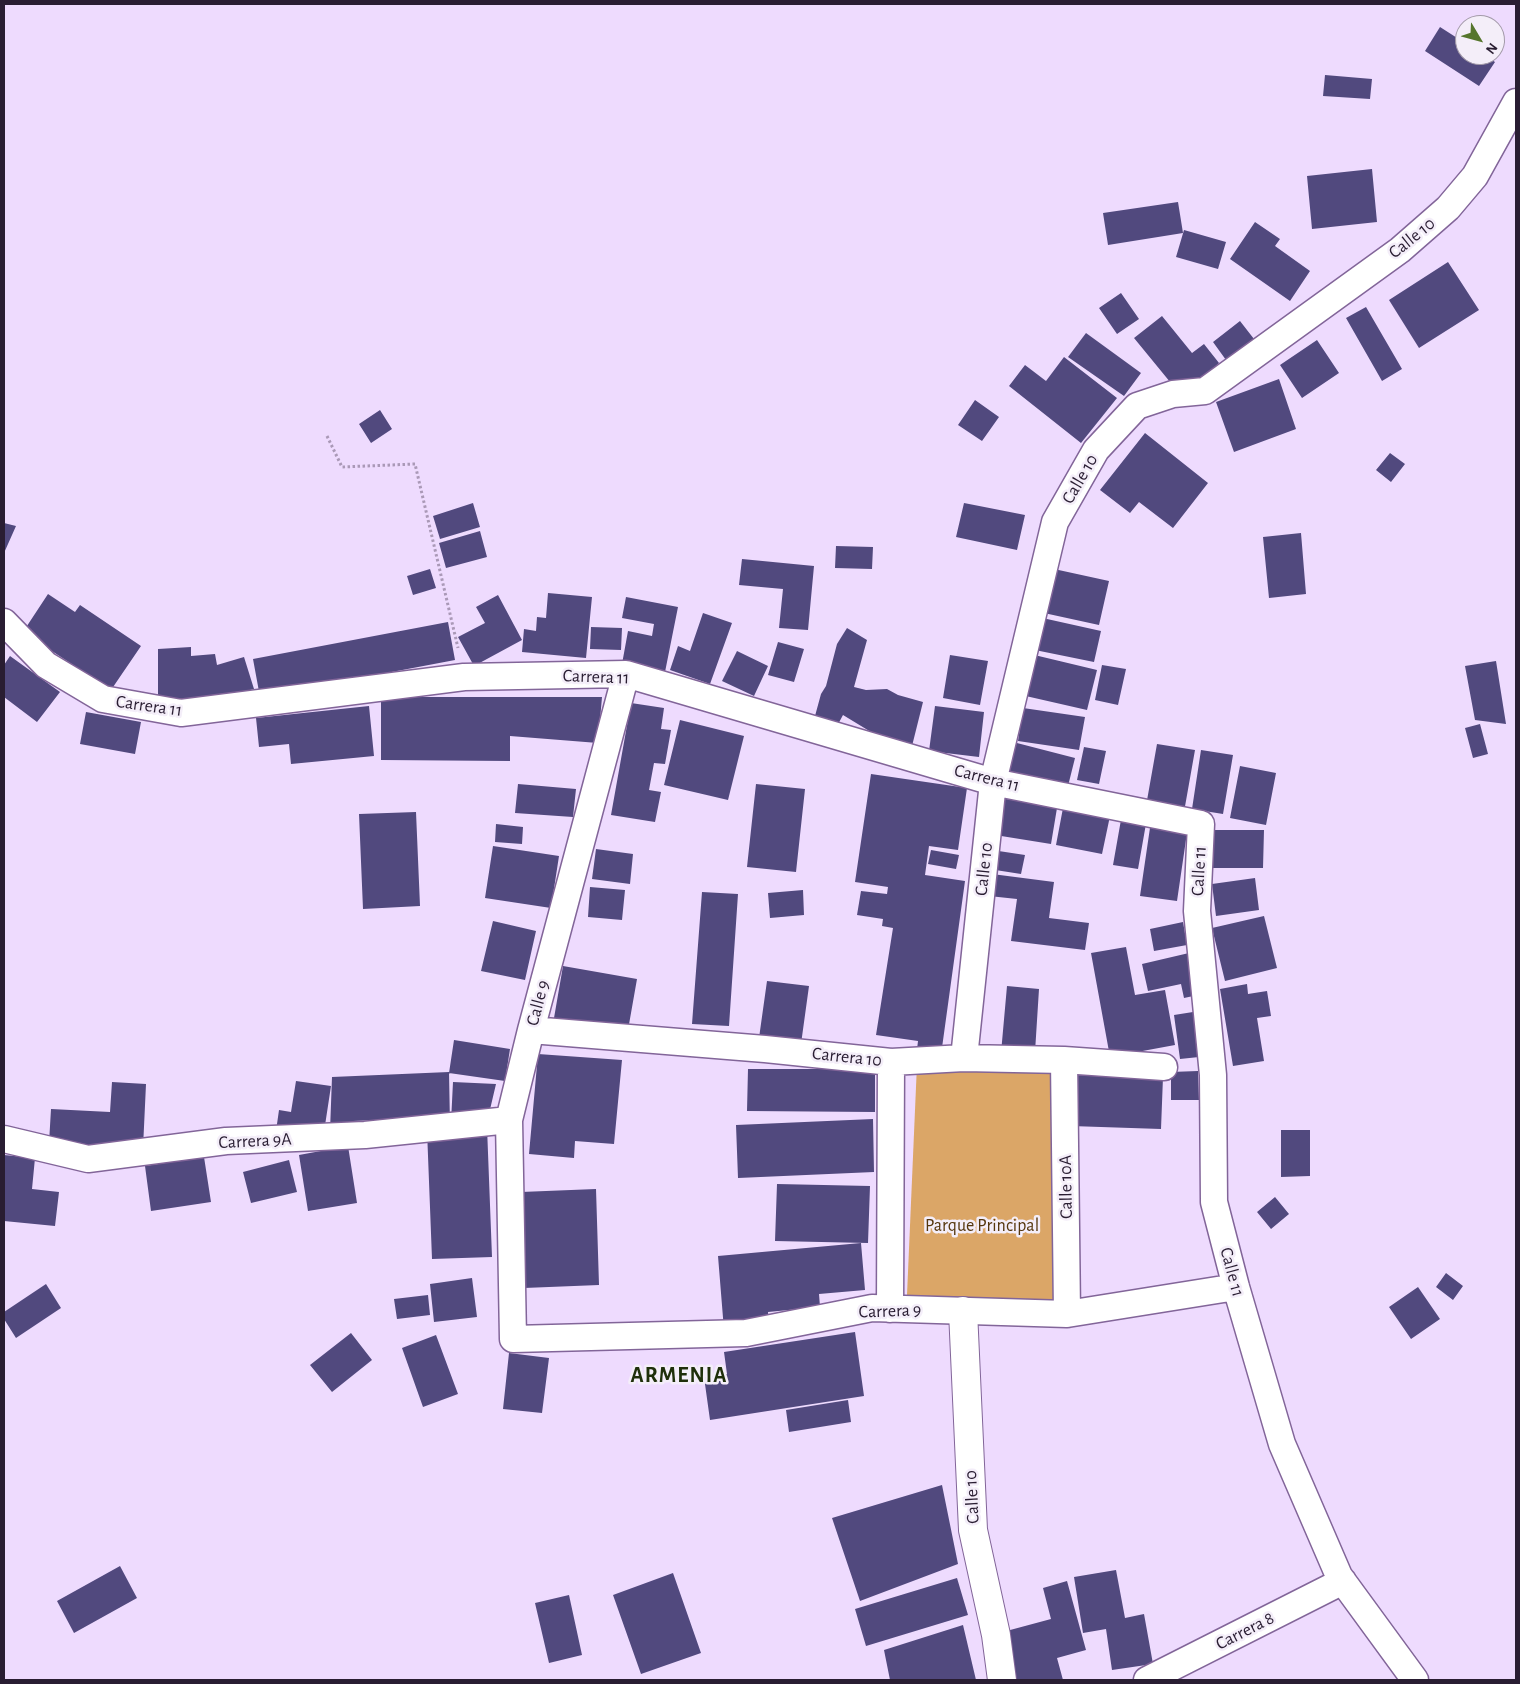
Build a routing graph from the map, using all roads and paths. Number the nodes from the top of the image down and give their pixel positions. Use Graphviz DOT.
graph roads {
  1 [pos="1516,102"];
  2 [pos="327,436"];
  3 [pos="4,622"];
  4 [pos="626,674"];
  5 [pos="464,677"];
  6 [pos="993,782"];
  7 [pos="1201,824"];
  8 [pos="531,1030"];
  9 [pos="964,1058"];
  10 [pos="1064,1060"];
  11 [pos="891,1062"];
  12 [pos="1164,1067"];
  13 [pos="509,1120"];
  14 [pos="4,1139"];
  15 [pos="1236,1287"];
  16 [pos="890,1309"];
  17 [pos="963,1311"];
  18 [pos="1067,1314"];
  19 [pos="513,1339"];
  20 [pos="1343,1581"];
  21 [pos="1002,1680"];
  22 [pos="1147,1680"];
  23 [pos="1415,1680"];
  1 -- 6 [label="street, Calle 10"];
  2 -- 5 [label="path"];
  3 -- 5 [label="street, Carrera 11"];
  4 -- 5 [label="street, Carrera 11"];
  4 -- 6 [label="street, Carrera 11"];
  4 -- 8 [label="street, Calle 9"];
  6 -- 7 [label="street, Carrera 11"];
  6 -- 9 [label="street, Calle 10"];
  7 -- 15 [label="street, Calle 11"];
  8 -- 11 [label="street, Carrera 10"];
  8 -- 13 [label="street, Calle 9"];
  9 -- 10 [label="street, Carrera 10"];
  9 -- 11 [label="street, Carrera 10"];
  10 -- 12 [label="street, Carrera 10"];
  10 -- 18 [label="street, Calle 10A"];
  11 -- 16 [label="street"];
  13 -- 14 [label="street, Carrera 9A"];
  13 -- 19 [label="street, Calle 9"];
  15 -- 18 [label="street, Carrera 9"];
  15 -- 20 [label="street, Calle 11"];
  16 -- 17 [label="street, Carrera 9"];
  16 -- 19 [label="street, Carrera 9"];
  17 -- 18 [label="street, Carrera 9"];
  17 -- 21 [label="street, Calle 10"];
  20 -- 22 [label="street, Carrera 8"];
  20 -- 23 [label="street, Calle 11"];
}
